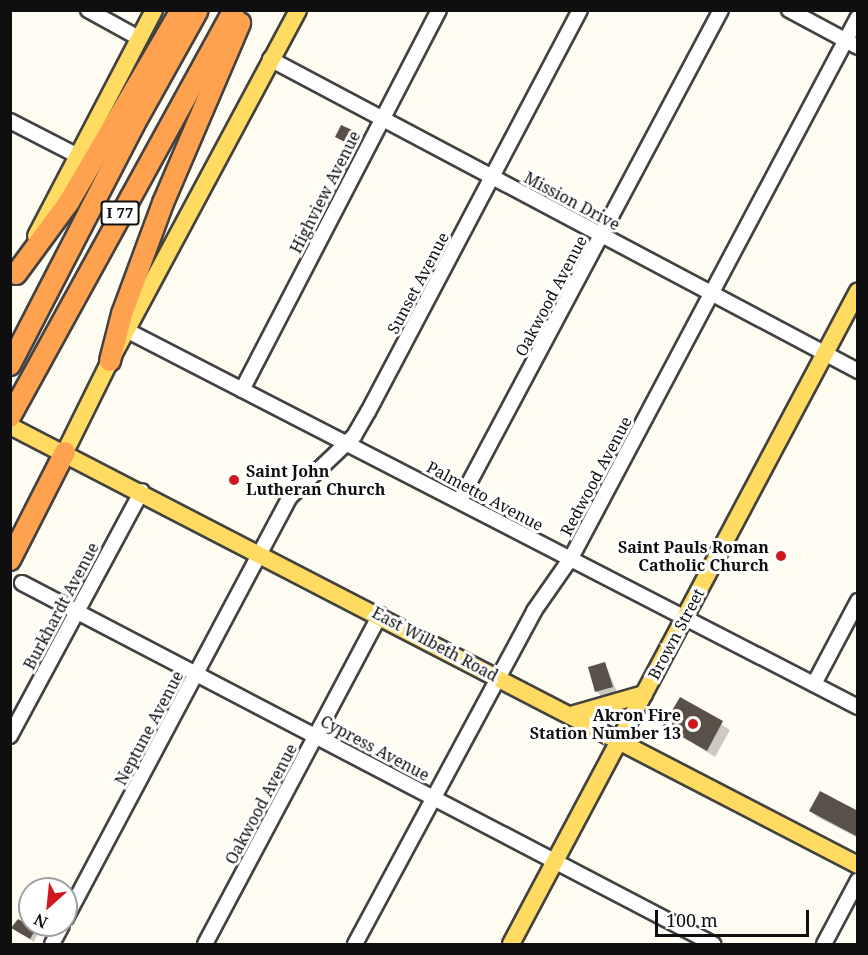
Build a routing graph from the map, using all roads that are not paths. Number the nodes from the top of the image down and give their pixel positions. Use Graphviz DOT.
graph roads {
  1 [pos="88,10"];
  2 [pos="154,10"];
  3 [pos="181,10"];
  4 [pos="198,10"];
  5 [pos="234,10"];
  6 [pos="245,10"];
  7 [pos="298,10"];
  8 [pos="439,10"];
  9 [pos="580,10"];
  10 [pos="721,10"];
  11 [pos="789,10"];
  12 [pos="858,17"];
  13 [pos="140,38"];
  14 [pos="852,43"];
  15 [pos="270,59"];
  16 [pos="381,118"];
  17 [pos="10,121"];
  18 [pos="78,156"];
  19 [pos="492,177"];
  20 [pos="602,236"];
  21 [pos="12,277"];
  22 [pos="858,291"];
  23 [pos="712,294"];
  24 [pos="128,331"];
  25 [pos="824,354"];
  26 [pos="110,361"];
  27 [pos="10,365"];
  28 [pos="858,371"];
  29 [pos="242,390"];
  30 [pos="10,417"];
  31 [pos="10,426"];
  32 [pos="347,444"];
  33 [pos="65,452"];
  34 [pos="142,491"];
  35 [pos="460,500"];
  36 [pos="261,553"];
  37 [pos="571,558"];
  38 [pos="10,560"];
  39 [pos="22,583"];
  40 [pos="858,601"];
  41 [pos="78,612"];
  42 [pos="380,615"];
  43 [pos="685,616"];
  44 [pos="197,672"];
  45 [pos="498,677"];
  46 [pos="814,684"];
  47 [pos="644,694"];
  48 [pos="858,707"];
  49 [pos="571,715"];
  50 [pos="315,735"];
  51 [pos="10,736"];
  52 [pos="619,741"];
  53 [pos="434,798"];
  54 [pos="555,861"];
  55 [pos="858,865"];
  56 [pos="858,880"];
  57 [pos="78,895"];
  58 [pos="205,945"];
  59 [pos="356,945"];
  60 [pos="511,945"];
  61 [pos="713,945"];
  62 [pos="824,945"];
  1 -- 13 [label="street"];
  2 -- 13 [label="main road"];
  3 -- 21 [label="highway"];
  4 -- 27 [label="highway, I 77"];
  5 -- 30 [label="highway, I 77"];
  6 -- 26 [label="highway"];
  7 -- 15 [label="main road"];
  8 -- 16 [label="street, Highview Avenue"];
  9 -- 19 [label="street, Sunset Avenue"];
  10 -- 20 [label="street, Oakwood Avenue"];
  11 -- 14 [label="street"];
  12 -- 14 [label="street, Redwood Avenue"];
  13 -- 18 [label="main road"];
  14 -- 23 [label="street, Redwood Avenue"];
  15 -- 16 [label="street, Mission Drive"];
  15 -- 24 [label="main road"];
  16 -- 19 [label="street, Mission Drive"];
  16 -- 29 [label="street, Highview Avenue"];
  17 -- 18 [label="street"];
  18 -- 21 [label="main road"];
  19 -- 20 [label="street, Mission Drive"];
  19 -- 32 [label="street, Sunset Avenue"];
  20 -- 23 [label="street, Mission Drive"];
  20 -- 35 [label="street, Oakwood Avenue"];
  22 -- 25 [label="main road, Brown Street"];
  23 -- 25 [label="street, Mission Drive"];
  23 -- 37 [label="street, Redwood Avenue"];
  24 -- 26 [label="main road"];
  24 -- 29 [label="street, Palmetto Avenue"];
  25 -- 28 [label="street, Mission Drive"];
  25 -- 43 [label="main road, Brown Street"];
  26 -- 33 [label="main road"];
  29 -- 32 [label="street, Palmetto Avenue"];
  31 -- 33 [label="main road, East Wilbeth Road"];
  32 -- 35 [label="street, Palmetto Avenue"];
  32 -- 36 [label="street, Sunset Avenue"];
  33 -- 34 [label="main road, East Wilbeth Road"];
  33 -- 38 [label="highway"];
  34 -- 36 [label="main road, East Wilbeth Road"];
  34 -- 41 [label="street, Burkhardt Avenue"];
  35 -- 37 [label="street, Palmetto Avenue"];
  36 -- 42 [label="main road, East Wilbeth Road"];
  36 -- 44 [label="street, Neptune Avenue"];
  37 -- 43 [label="street, Palmetto Avenue"];
  37 -- 45 [label="street, Redwood Avenue"];
  39 -- 41 [label="street, Cypress Avenue"];
  40 -- 46 [label="street"];
  41 -- 44 [label="street, Cypress Avenue"];
  41 -- 51 [label="street, Burkhardt Avenue"];
  42 -- 45 [label="main road, East Wilbeth Road"];
  42 -- 50 [label="street, Oakwood Avenue"];
  43 -- 46 [label="street, Palmetto Avenue"];
  43 -- 47 [label="main road, Brown Street"];
  44 -- 50 [label="street, Cypress Avenue"];
  44 -- 57 [label="street, Neptune Avenue"];
  45 -- 49 [label="main road, East Wilbeth Road"];
  45 -- 53 [label="street, Redwood Avenue"];
  46 -- 48 [label="street, Palmetto Avenue"];
  47 -- 49 [label="main road"];
  47 -- 52 [label="main road, Brown Street"];
  49 -- 52 [label="main road, East Wilbeth Road"];
  50 -- 53 [label="street, Cypress Avenue"];
  50 -- 58 [label="street, Oakwood Avenue"];
  52 -- 54 [label="main road, Brown Street"];
  52 -- 55 [label="main road, East Wilbeth Road"];
  53 -- 54 [label="street, Cypress Avenue"];
  53 -- 59 [label="street, Redwood Avenue"];
  54 -- 60 [label="main road, Brown Street"];
  54 -- 61 [label="street, Cypress Avenue"];
  56 -- 62 [label="street"];
}
